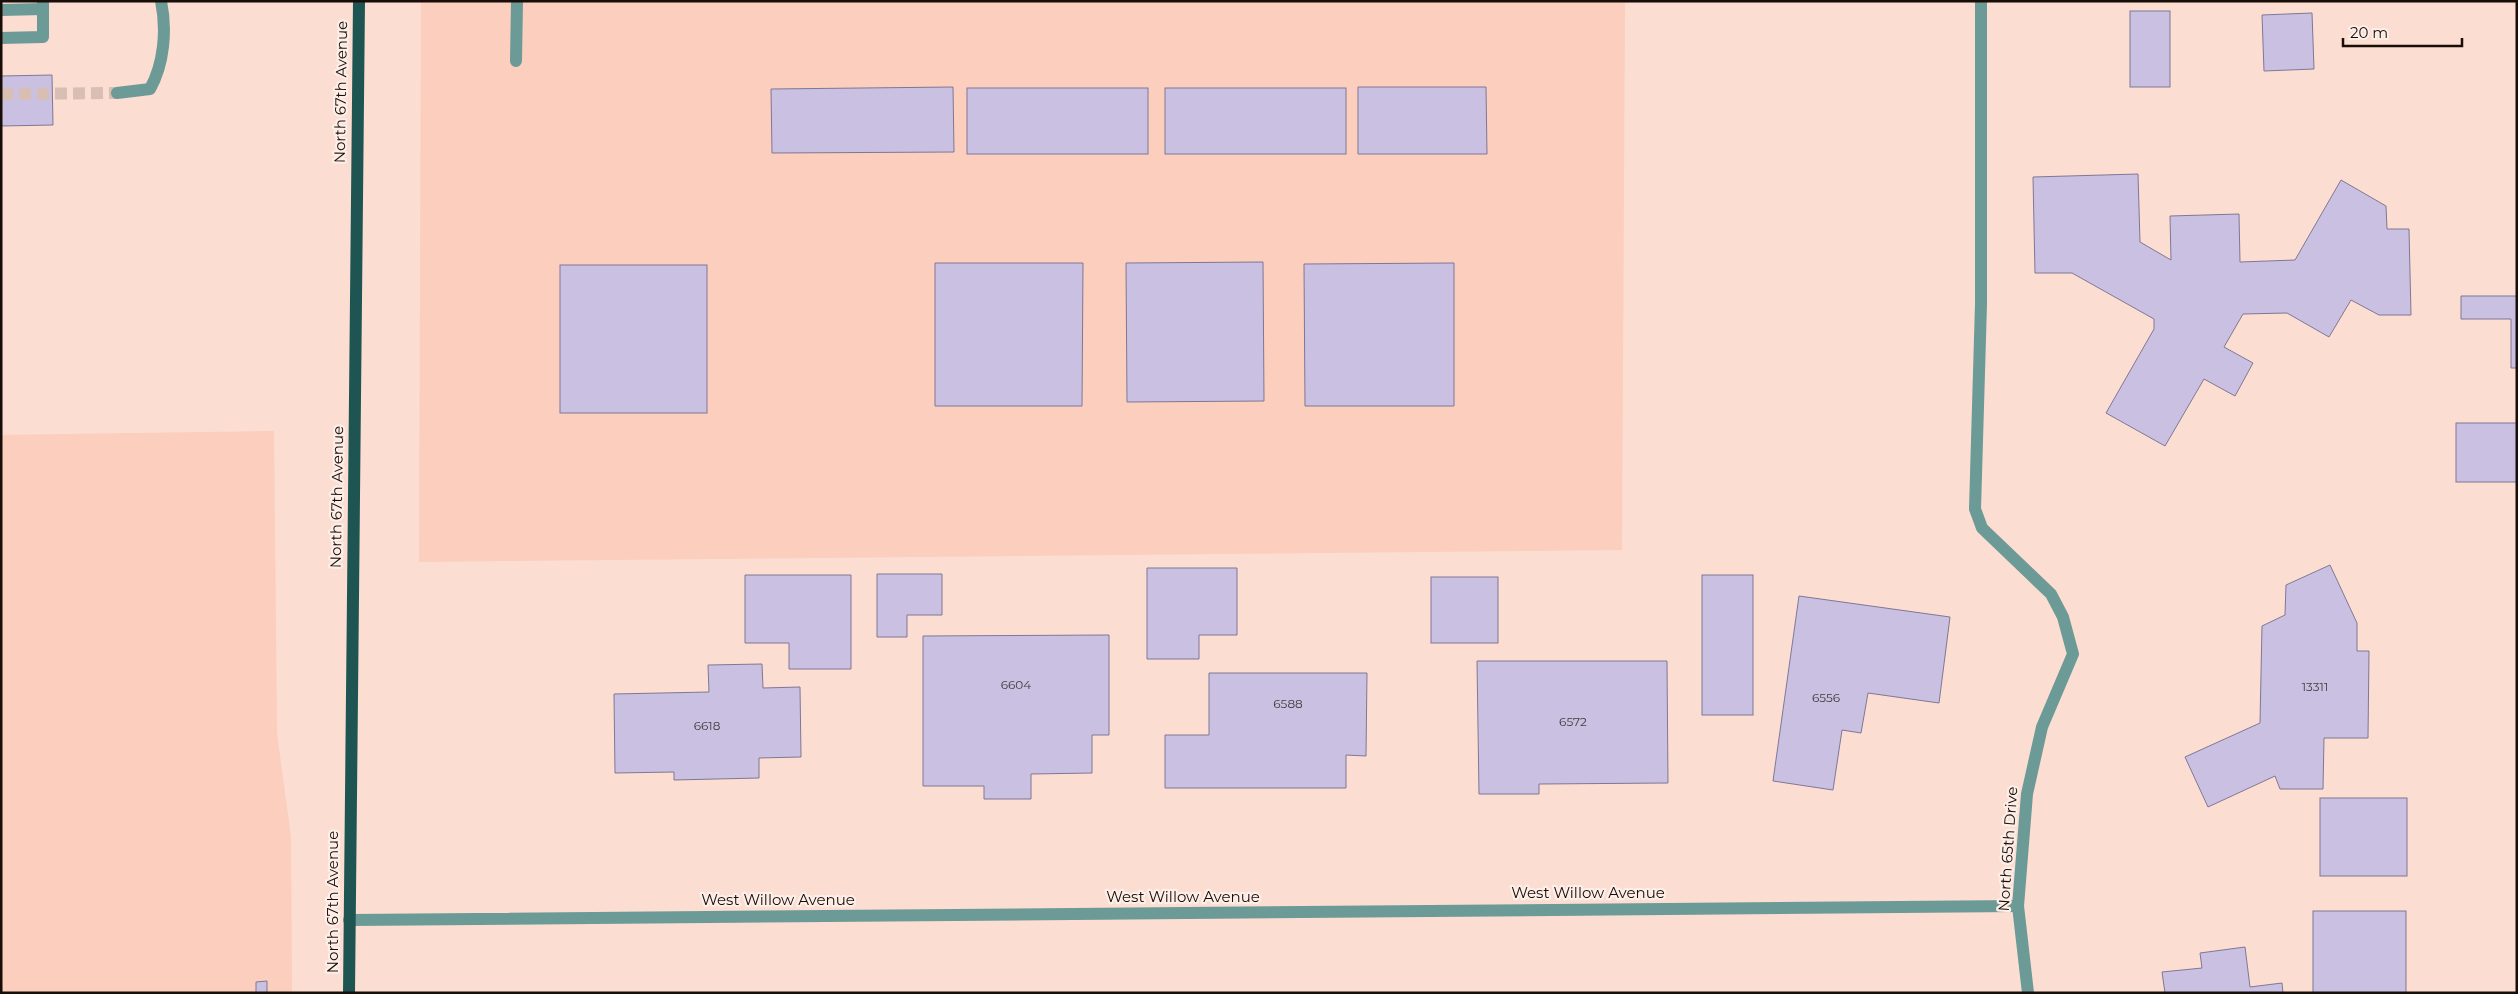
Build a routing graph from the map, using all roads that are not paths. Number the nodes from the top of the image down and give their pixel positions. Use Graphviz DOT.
graph roads {
  1 [pos="161,1"];
  2 [pos="359,1"];
  3 [pos="517,1"];
  4 [pos="1981,1"];
  5 [pos="43,5"];
  6 [pos="1,10"];
  7 [pos="1,38"];
  8 [pos="516,61"];
  9 [pos="117,92"];
  10 [pos="2018,906"];
  11 [pos="349,920"];
  12 [pos="349,993"];
  13 [pos="2028,993"];
  1 -- 9 [label="street"];
  2 -- 11 [label="main road, North 67th Avenue"];
  3 -- 8 [label="street"];
  4 -- 10 [label="street, North 65th Drive"];
  5 -- 6 [label="street"];
  5 -- 7 [label="street"];
  10 -- 11 [label="street, West Willow Avenue"];
  10 -- 13 [label="street, North 65th Drive"];
  11 -- 12 [label="main road, North 67th Avenue"];
}
